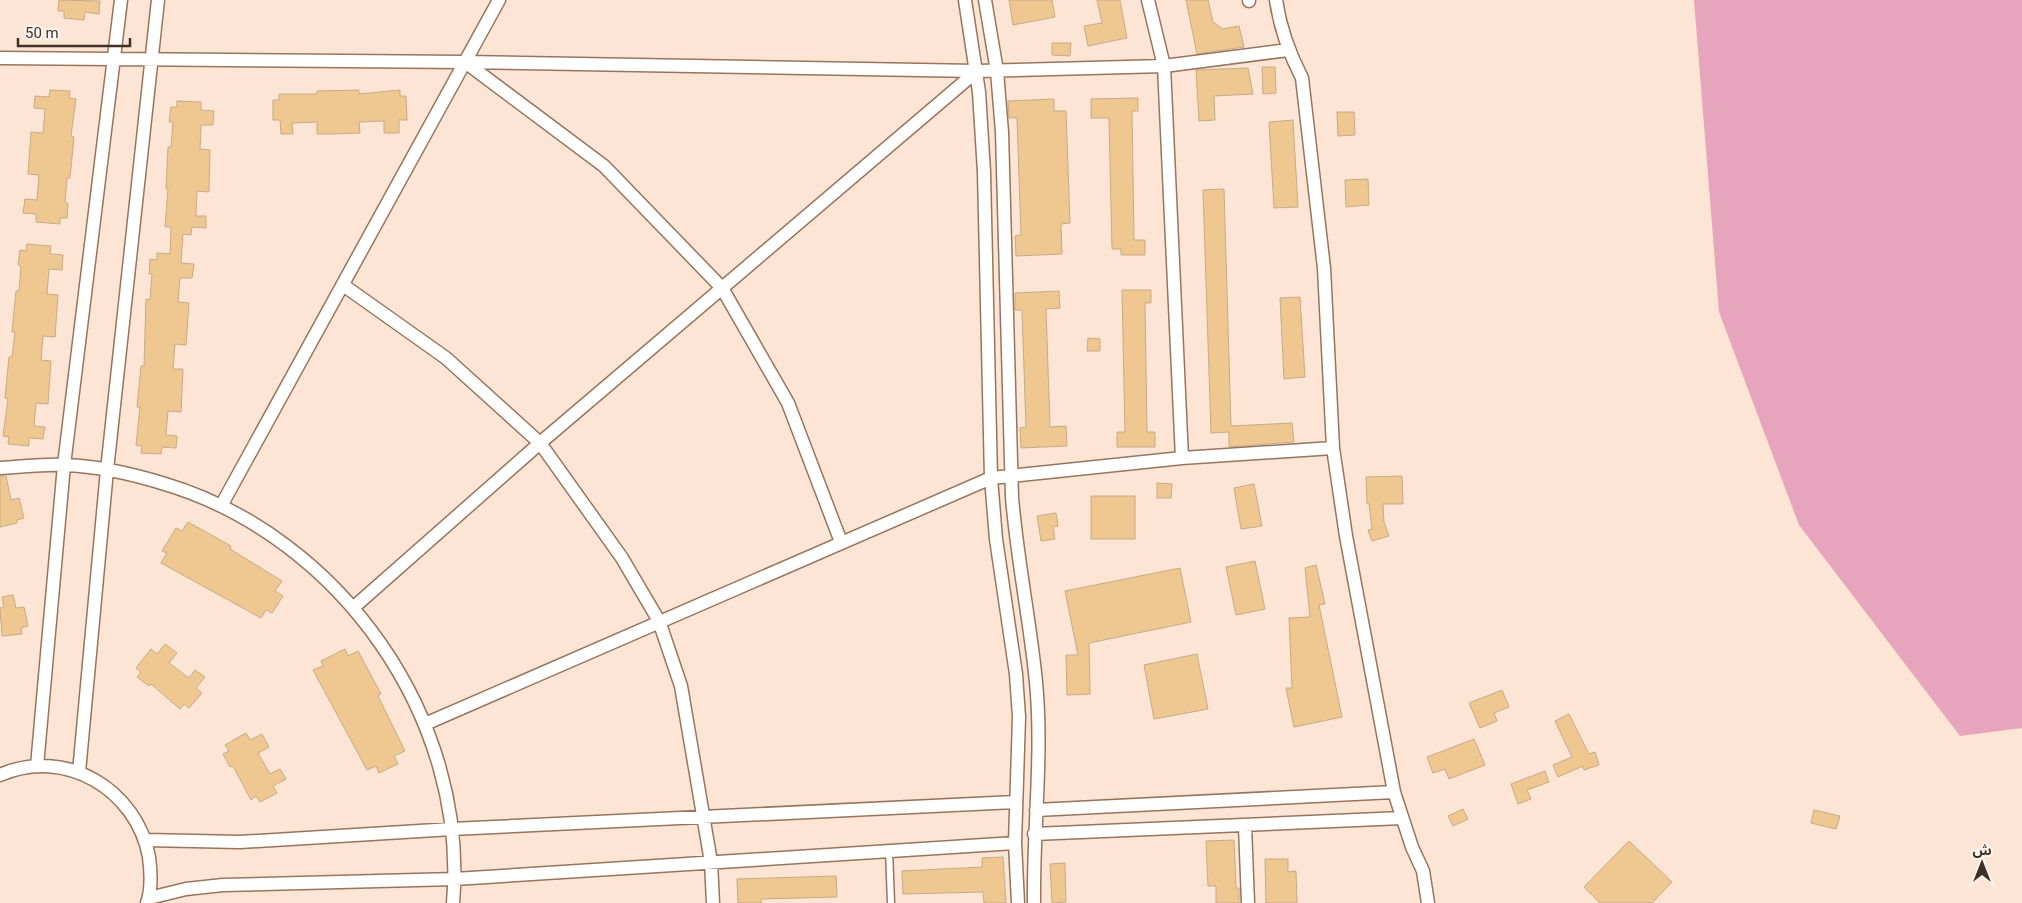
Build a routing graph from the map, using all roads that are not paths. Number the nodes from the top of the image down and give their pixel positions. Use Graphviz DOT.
graph roads {
  1 [pos="121,0"];
  2 [pos="158,0"];
  3 [pos="499,0"];
  4 [pos="965,0"];
  5 [pos="985,0"];
  6 [pos="1148,0"];
  7 [pos="1276,0"];
  8 [pos="1288,50"];
  9 [pos="0,58"];
  10 [pos="114,58"];
  11 [pos="151,59"];
  12 [pos="465,62"];
  13 [pos="1164,66"];
  14 [pos="977,71"];
  15 [pos="997,71"];
  16 [pos="344,285"];
  17 [pos="722,288"];
  18 [pos="540,443"];
  19 [pos="1333,448"];
  20 [pos="1182,458"];
  21 [pos="64,465"];
  22 [pos="0,468"];
  23 [pos="107,470"];
  24 [pos="1010,477"];
  25 [pos="991,478"];
  26 [pos="221,506"];
  27 [pos="841,542"];
  28 [pos="354,607"];
  29 [pos="659,621"];
  30 [pos="425,724"];
  31 [pos="37,766"];
  32 [pos="78,772"];
  33 [pos="0,775"];
  34 [pos="1394,792"];
  35 [pos="1015,802"];
  36 [pos="1036,810"];
  37 [pos="702,818"];
  38 [pos="1402,818"];
  39 [pos="1245,826"];
  40 [pos="452,829"];
  41 [pos="1034,834"];
  42 [pos="146,840"];
  43 [pos="1015,843"];
  44 [pos="889,850"];
  45 [pos="711,862"];
  46 [pos="455,879"];
  47 [pos="148,900"];
  48 [pos="453,903"];
  49 [pos="713,903"];
  50 [pos="891,903"];
  51 [pos="1018,903"];
  52 [pos="1034,903"];
  53 [pos="1248,903"];
  54 [pos="1428,903"];
  1 -- 10 [label="street"];
  2 -- 11 [label="street"];
  3 -- 12 [label="street"];
  4 -- 14 [label="street"];
  5 -- 15 [label="street"];
  6 -- 13 [label="street"];
  7 -- 8 [label="street"];
  8 -- 13 [label="street"];
  8 -- 19 [label="street"];
  9 -- 10 [label="street"];
  10 -- 11 [label="street"];
  10 -- 21 [label="street"];
  11 -- 12 [label="street"];
  11 -- 23 [label="street"];
  12 -- 14 [label="street"];
  12 -- 16 [label="street"];
  12 -- 17 [label="street"];
  13 -- 15 [label="street"];
  13 -- 20 [label="street"];
  14 -- 15 [label="street"];
  14 -- 17 [label="street"];
  14 -- 25 [label="street"];
  15 -- 24 [label="street"];
  16 -- 18 [label="street"];
  16 -- 26 [label="street"];
  17 -- 18 [label="street"];
  17 -- 27 [label="street"];
  18 -- 28 [label="street"];
  18 -- 29 [label="street"];
  19 -- 20 [label="street"];
  19 -- 34 [label="street"];
  20 -- 24 [label="street"];
  21 -- 22 [label="street"];
  21 -- 23 [label="street"];
  21 -- 31 [label="street"];
  23 -- 26 [label="street"];
  23 -- 32 [label="street"];
  24 -- 25 [label="street"];
  24 -- 36 [label="street"];
  25 -- 27 [label="street"];
  25 -- 35 [label="street"];
  26 -- 28 [label="street"];
  27 -- 29 [label="street"];
  28 -- 30 [label="street"];
  29 -- 30 [label="street"];
  29 -- 37 [label="street"];
  30 -- 40 [label="street"];
  31 -- 32 [label="street"];
  31 -- 33 [label="street"];
  32 -- 42 [label="street"];
  34 -- 36 [label="street"];
  34 -- 38 [label="street"];
  35 -- 37 [label="street"];
  35 -- 43 [label="street"];
  36 -- 41 [label="street"];
  37 -- 40 [label="street"];
  37 -- 45 [label="street"];
  38 -- 39 [label="street"];
  38 -- 54 [label="street"];
  39 -- 41 [label="street"];
  39 -- 53 [label="street"];
  40 -- 42 [label="street"];
  40 -- 46 [label="street"];
  41 -- 52 [label="street"];
  42 -- 47 [label="street"];
  43 -- 44 [label="street"];
  43 -- 51 [label="street"];
  44 -- 45 [label="street"];
  44 -- 50 [label="lane"];
  45 -- 46 [label="street"];
  45 -- 49 [label="street"];
  46 -- 47 [label="street"];
  46 -- 48 [label="street"];
}
